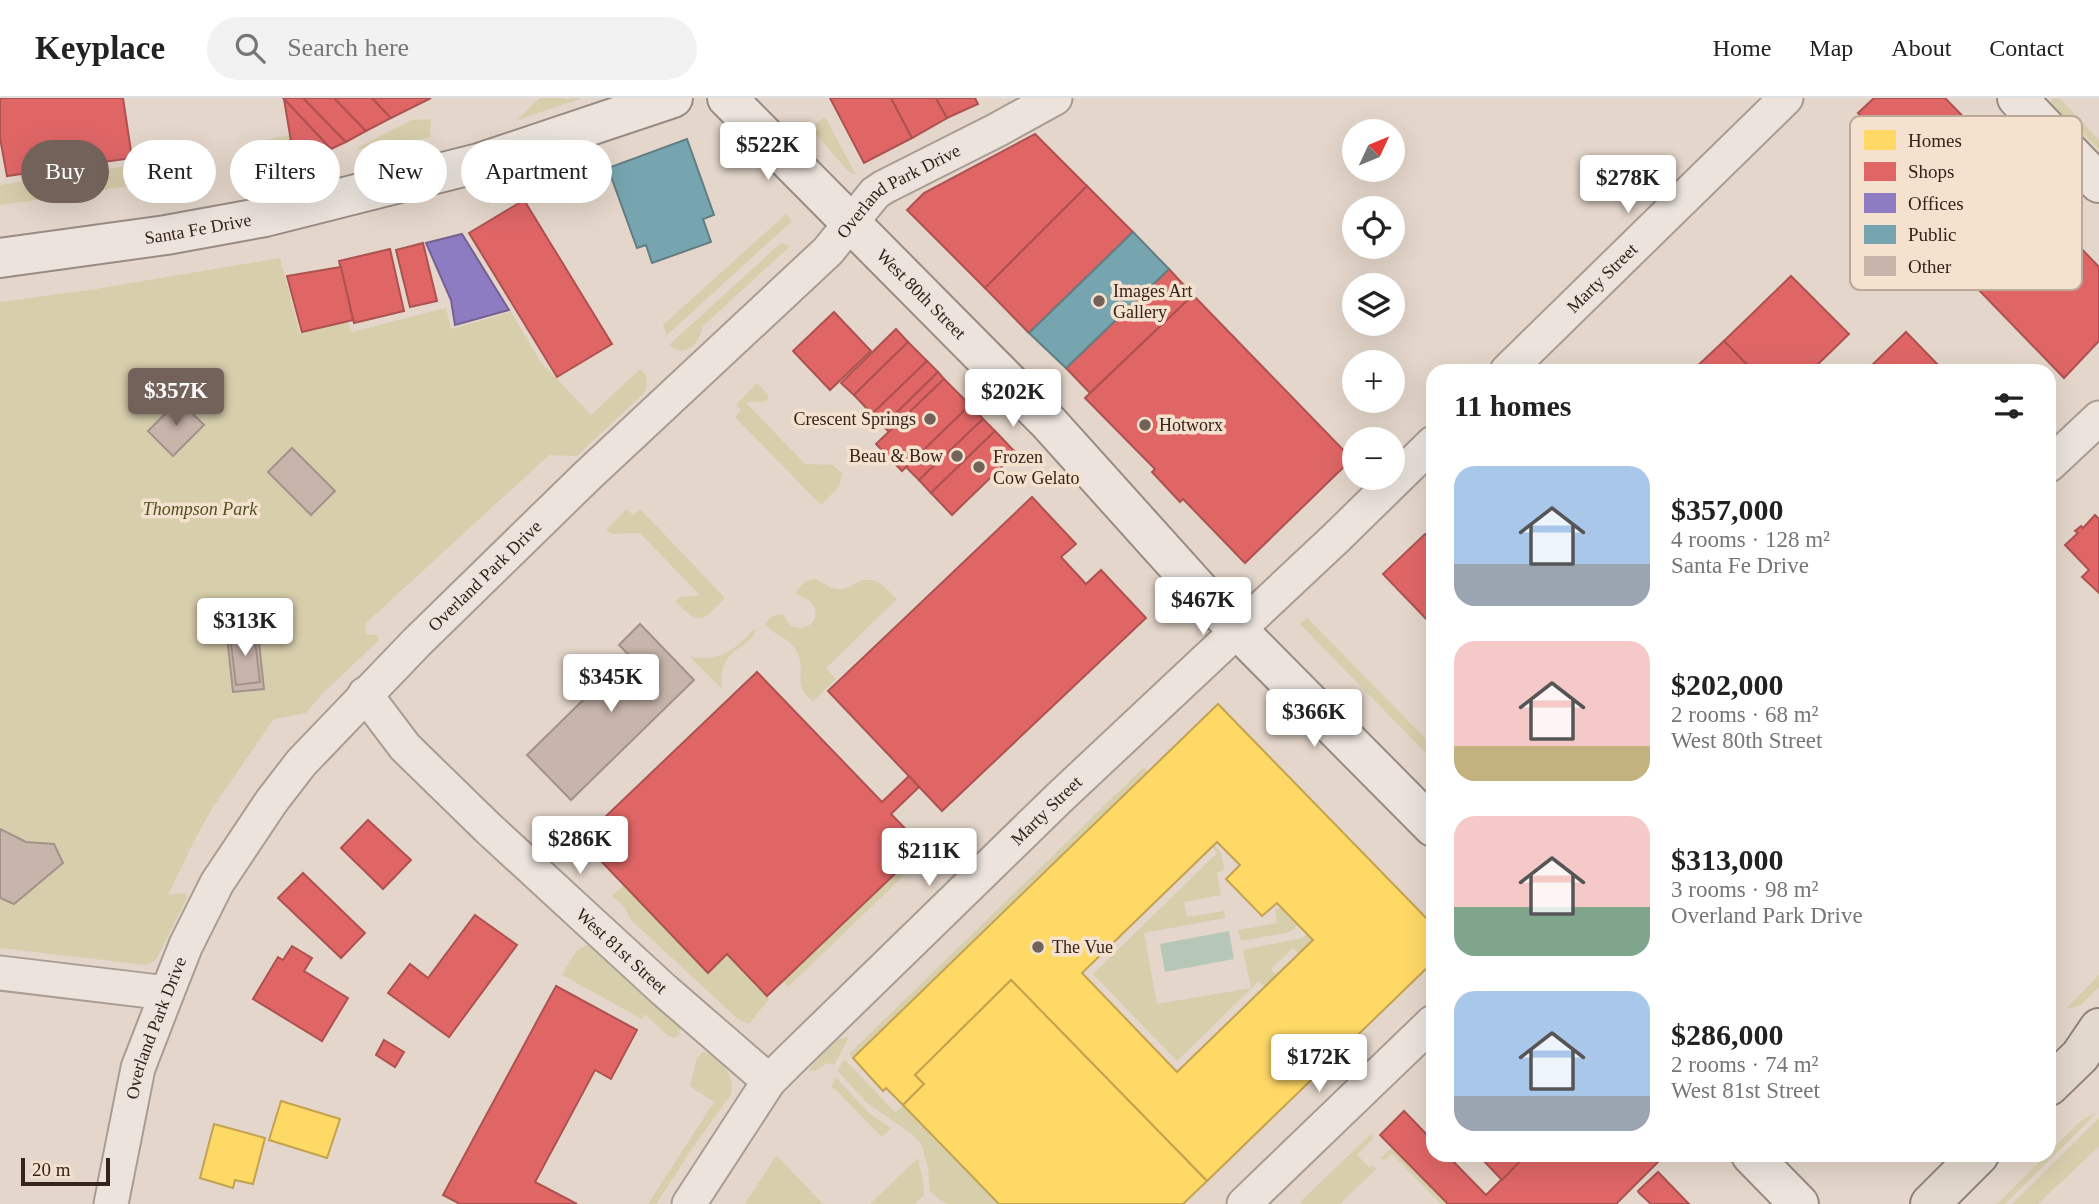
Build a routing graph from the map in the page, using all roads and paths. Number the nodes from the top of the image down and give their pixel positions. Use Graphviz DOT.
graph roads {
  1 [pos="673,98"];
  2 [pos="727,98"];
  3 [pos="1055,98"];
  4 [pos="1786,98"];
  5 [pos="2017,98"];
  6 [pos="2034,116"];
  7 [pos="2082,165"];
  8 [pos="2099,183"];
  9 [pos="852,222"];
  10 [pos="0,258"];
  11 [pos="1514,364"];
  12 [pos="2099,418"];
  13 [pos="1426,450"];
  14 [pos="2056,458"];
  15 [pos="1238,630"];
  16 [pos="365,695"];
  17 [pos="1426,820"];
  18 [pos="0,973"];
  19 [pos="167,993"];
  20 [pos="1426,1029"];
  21 [pos="2093,1043"];
  22 [pos="2056,1079"];
  23 [pos="769,1081"];
  24 [pos="1758,1162"];
  25 [pos="1972,1162"];
  26 [pos="111,1204"];
  27 [pos="689,1204"];
  28 [pos="1244,1204"];
  29 [pos="1799,1204"];
  30 [pos="1930,1204"];
  1 -- 10 [label="street, Santa Fe Drive"];
  2 -- 9 [label="street, West 80th Street"];
  3 -- 9 [label="street, Overland Park Drive"];
  4 -- 11 [label="street, Marty Street"];
  5 -- 6 [label="street"];
  7 -- 8 [label="street"];
  9 -- 15 [label="street, West 80th Street"];
  9 -- 16 [label="street, Overland Park Drive"];
  12 -- 14 [label="street"];
  13 -- 15 [label="street, Marty Street"];
  15 -- 17 [label="street, West 80th Street"];
  15 -- 23 [label="street, Marty Street"];
  16 -- 19 [label="street, Overland Park Drive"];
  16 -- 23 [label="street, West 81st Street"];
  18 -- 19 [label="street"];
  19 -- 26 [label="street, Overland Park Drive"];
  20 -- 28 [label="street"];
  21 -- 22 [label="main road"];
  23 -- 27 [label="street, Marty Street"];
  24 -- 29 [label="street"];
  25 -- 30 [label="main road"];
}
